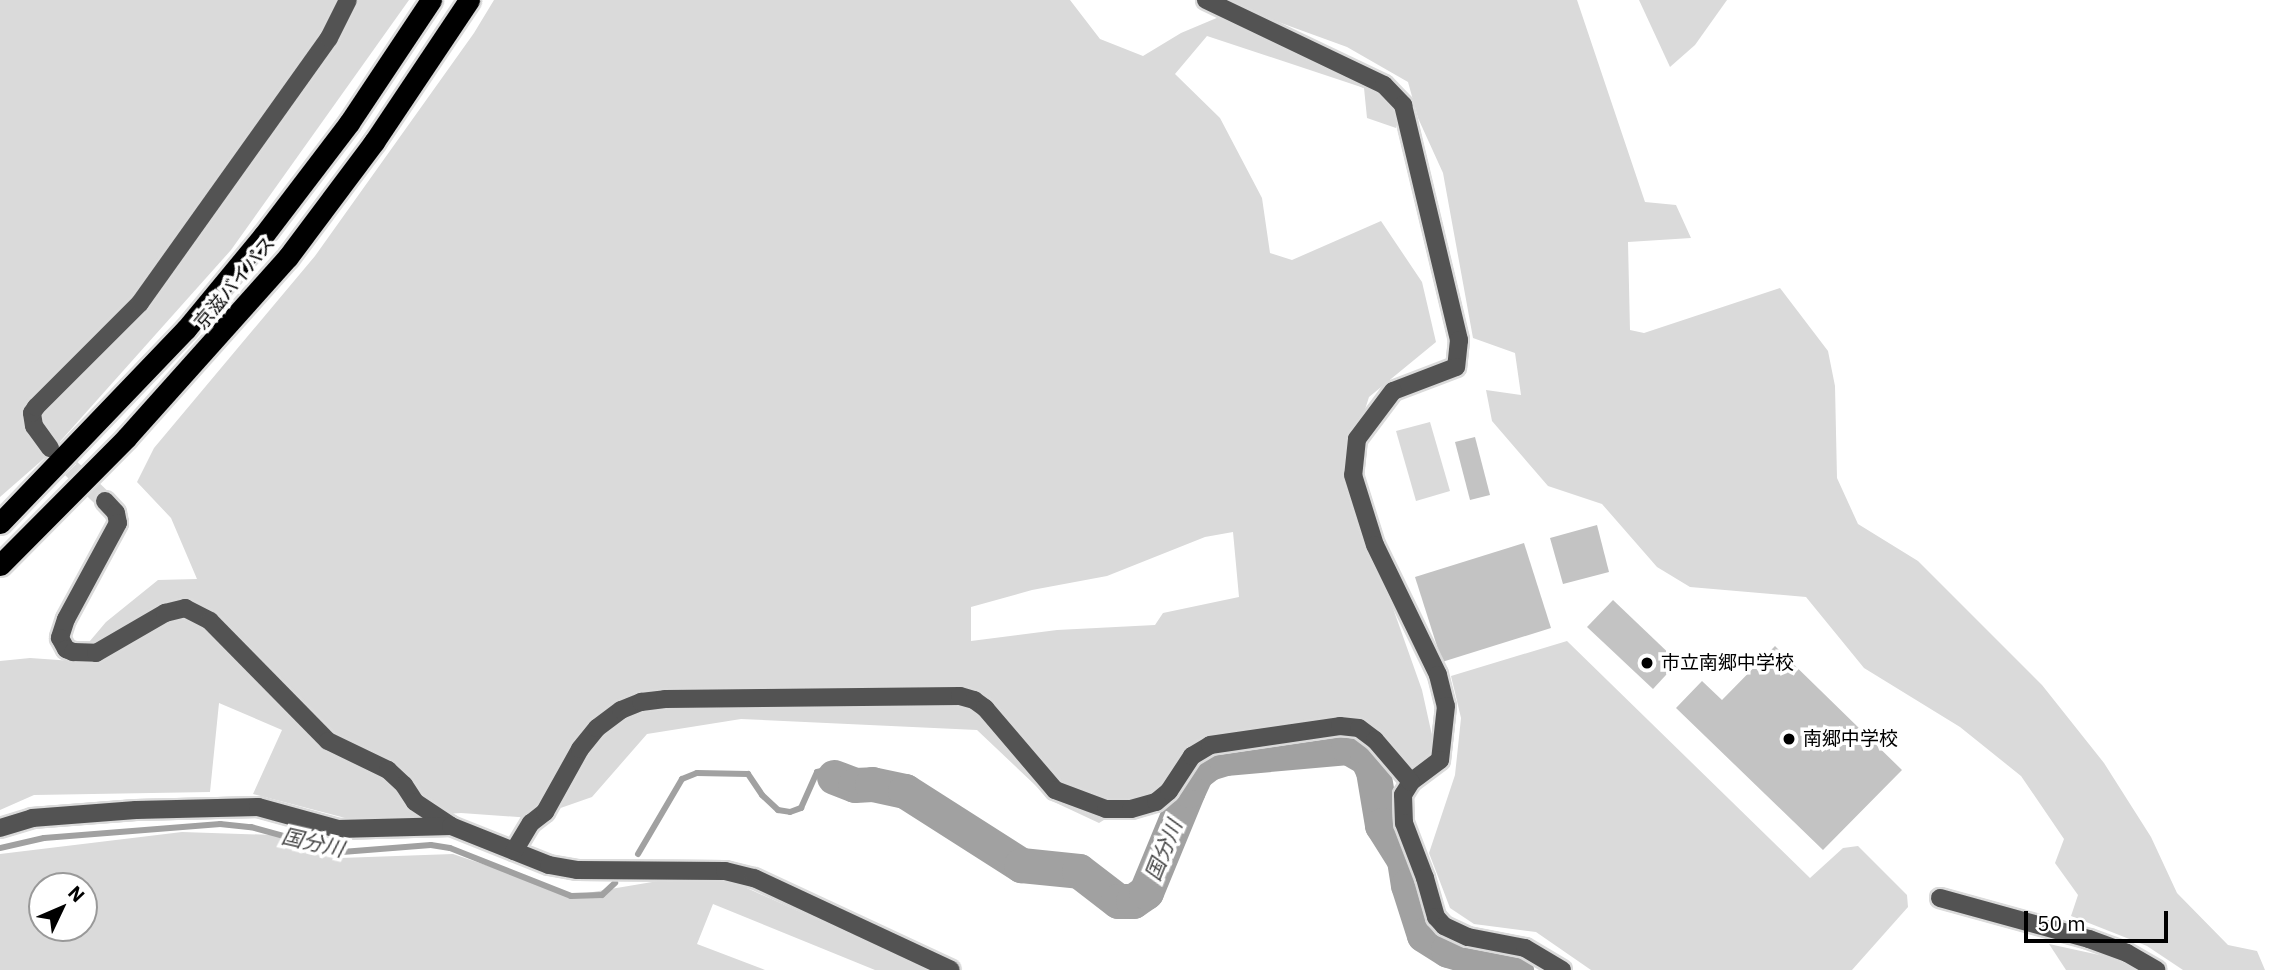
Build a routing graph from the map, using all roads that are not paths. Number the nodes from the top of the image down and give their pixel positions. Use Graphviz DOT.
graph roads {
  1 [pos="348,0"];
  2 [pos="431,0"];
  3 [pos="469,0"];
  4 [pos="1206,0"];
  5 [pos="50,448"];
  6 [pos="105,501"];
  7 [pos="0,523"];
  8 [pos="0,565"];
  9 [pos="1411,782"];
  10 [pos="451,826"];
  11 [pos="0,828"];
  12 [pos="514,851"];
  13 [pos="1940,898"];
  14 [pos="951,970"];
  15 [pos="1562,970"];
  16 [pos="2157,970"];
  1 -- 5 [label="street"];
  2 -- 7 [label="highway, 京滋バイパス"];
  3 -- 8 [label="highway, 京滋バイパス"];
  4 -- 9 [label="street"];
  6 -- 10 [label="street"];
  9 -- 12 [label="street"];
  9 -- 15 [label="street"];
  10 -- 11 [label="street"];
  10 -- 12 [label="street"];
  12 -- 14 [label="street"];
  13 -- 16 [label="street"];
}
